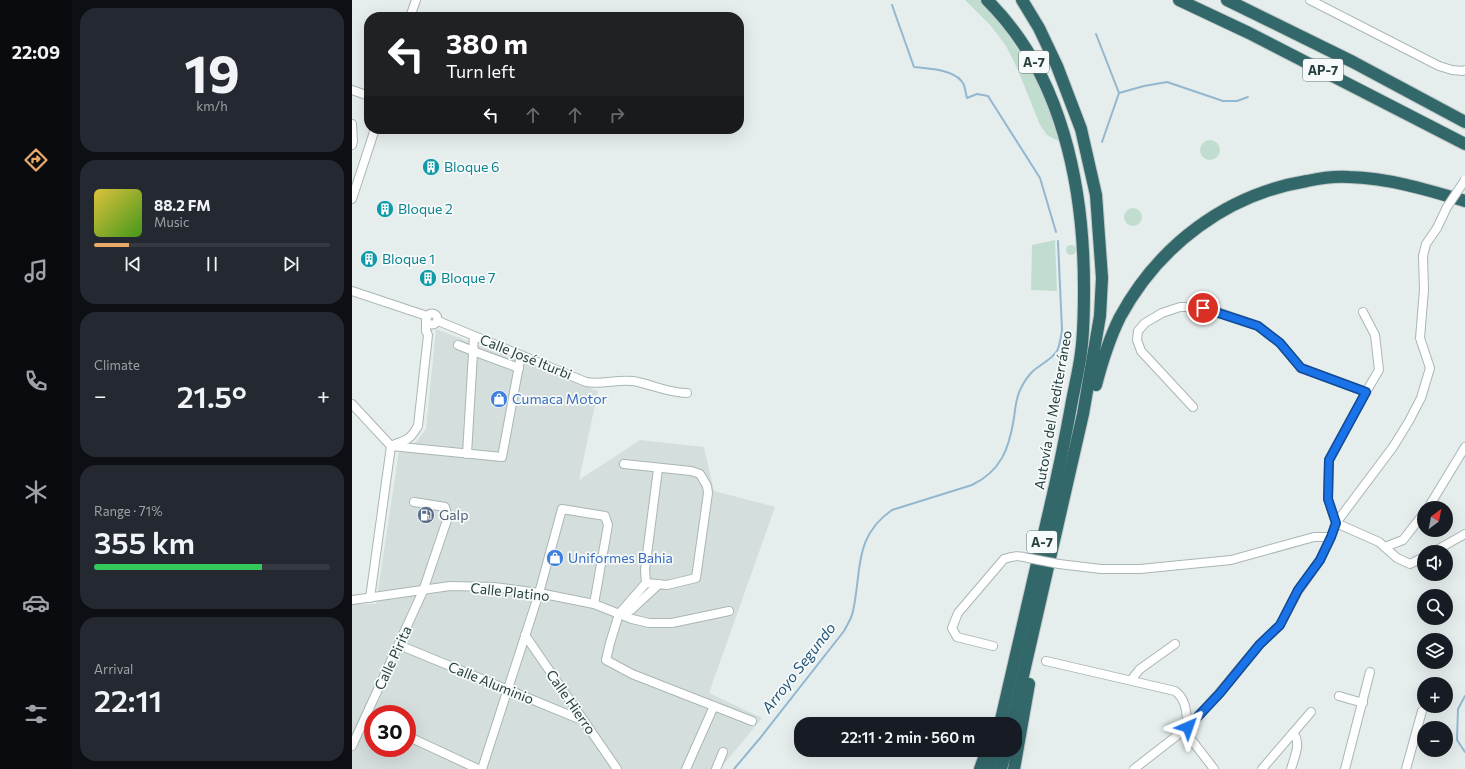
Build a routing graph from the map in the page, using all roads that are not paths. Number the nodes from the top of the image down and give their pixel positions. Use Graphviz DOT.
graph roads {
  1 [pos="416,0"];
  2 [pos="987,0"];
  3 [pos="1022,0"];
  4 [pos="1179,0"];
  5 [pos="1227,0"];
  6 [pos="1241,0"];
  7 [pos="1310,0"];
  8 [pos="412,12"];
  9 [pos="1353,62"];
  10 [pos="1465,70"];
  11 [pos="352,90"];
  12 [pos="364,94"];
  13 [pos="1465,122"];
  14 [pos="352,124"];
  15 [pos="373,134"];
  16 [pos="1465,144"];
  17 [pos="352,145"];
  18 [pos="1465,180"];
  19 [pos="352,199"];
  20 [pos="1465,201"];
  21 [pos="352,291"];
  22 [pos="1363,312"];
  23 [pos="427,318"];
  24 [pos="436,323"];
  25 [pos="428,335"];
  26 [pos="474,336"];
  27 [pos="458,345"];
  28 [pos="472,352"];
  29 [pos="521,355"];
  30 [pos="518,368"];
  31 [pos="1366,392"];
  32 [pos="687,393"];
  33 [pos="352,404"];
  34 [pos="1193,407"];
  35 [pos="1083,414"];
  36 [pos="391,446"];
  37 [pos="1465,447"];
  38 [pos="467,454"];
  39 [pos="624,464"];
  40 [pos="658,469"];
  41 [pos="1432,501"];
  42 [pos="414,502"];
  43 [pos="1417,522"];
  44 [pos="1336,523"];
  45 [pos="1465,534"];
  46 [pos="1331,537"];
  47 [pos="1445,545"];
  48 [pos="1385,547"];
  49 [pos="1417,560"];
  50 [pos="646,583"];
  51 [pos="659,584"];
  52 [pos="423,591"];
  53 [pos="539,593"];
  54 [pos="370,598"];
  55 [pos="353,602"];
  56 [pos="594,604"];
  57 [pos="729,611"];
  58 [pos="619,614"];
  59 [pos="1035,624"];
  60 [pos="525,635"];
  61 [pos="1175,644"];
  62 [pos="399,645"];
  63 [pos="993,646"];
  64 [pos="1014,660"];
  65 [pos="1046,661"];
  66 [pos="1370,672"];
  67 [pos="1131,680"];
  68 [pos="506,690"];
  69 [pos="1339,696"];
  70 [pos="1363,703"];
  71 [pos="374,705"];
  72 [pos="714,706"];
  73 [pos="1311,712"];
  74 [pos="1421,713"];
  75 [pos="996,717"];
  76 [pos="1002,717"];
  77 [pos="1014,717"];
  78 [pos="584,721"];
  79 [pos="752,721"];
  80 [pos="364,726"];
  81 [pos="1186,728"];
  82 [pos="1293,733"];
  83 [pos="416,740"];
  84 [pos="352,746"];
  85 [pos="723,752"];
  86 [pos="984,757"];
  87 [pos="992,757"];
  88 [pos="1004,757"];
  89 [pos="614,767"];
  90 [pos="478,769"];
  91 [pos="482,769"];
  92 [pos="686,769"];
  93 [pos="716,769"];
  94 [pos="980,769"];
  95 [pos="989,769"];
  96 [pos="1001,769"];
  97 [pos="1014,769"];
  98 [pos="1134,769"];
  99 [pos="1214,769"];
  100 [pos="1262,769"];
  101 [pos="1291,769"];
  102 [pos="1345,769"];
  103 [pos="1406,769"];
  1 -- 8 [label="street"];
  2 -- 64 [label="highway, Autovía del Mediterráneo / A-7"];
  3 -- 35 [label="highway, Autovía del Mediterráneo / A-7"];
  4 -- 16 [label="highway, AP-7"];
  5 -- 9 [label="highway, AP-7"];
  6 -- 9 [label="highway"];
  7 -- 10 [label="street"];
  9 -- 13 [label="highway, AP-7"];
  11 -- 12 [label="street"];
  14 -- 17 [label="street"];
  15 -- 19 [label="street"];
  18 -- 44 [label="street, bridge"];
  20 -- 35 [label="highway"];
  21 -- 23 [label="street"];
  22 -- 31 [label="street"];
  23 -- 24 [label="street, Calle José Iturbi"];
  23 -- 25 [label="street"];
  24 -- 25 [label="street"];
  24 -- 26 [label="street, Calle José Iturbi"];
  25 -- 36 [label="street"];
  26 -- 28 [label="street"];
  26 -- 29 [label="street, Calle José Iturbi"];
  27 -- 28 [label="street"];
  28 -- 30 [label="street"];
  28 -- 38 [label="street"];
  29 -- 30 [label="street"];
  29 -- 32 [label="street, Calle José Iturbi"];
  30 -- 38 [label="street"];
  31 -- 34 [label="street"];
  31 -- 44 [label="street"];
  33 -- 36 [label="street"];
  35 -- 59 [label="highway, Autovía del Mediterráneo / A-7"];
  36 -- 38 [label="street"];
  36 -- 54 [label="street"];
  37 -- 41 [label="street"];
  39 -- 40 [label="street"];
  40 -- 50 [label="street"];
  40 -- 51 [label="street"];
  42 -- 52 [label="street, Calle Pirita"];
  43 -- 48 [label="street"];
  44 -- 46 [label="street"];
  44 -- 48 [label="street"];
  45 -- 47 [label="street"];
  46 -- 63 [label="street, bridge"];
  46 -- 81 [label="street"];
  48 -- 49 [label="street"];
  50 -- 51 [label="street"];
  50 -- 58 [label="street"];
  51 -- 58 [label="street"];
  52 -- 53 [label="street, Calle Platino"];
  52 -- 54 [label="street, Calle Platino"];
  52 -- 62 [label="street, Calle Pirita"];
  53 -- 56 [label="street, Calle Platino"];
  53 -- 56 [label="street"];
  53 -- 60 [label="street"];
  54 -- 55 [label="street, Calle Platino"];
  56 -- 58 [label="street, Calle Platino"];
  57 -- 58 [label="street, Calle Platino"];
  58 -- 72 [label="street"];
  59 -- 77 [label="highway, Autovía del Mediterráneo / A-7"];
  59 -- 97 [label="highway"];
  60 -- 68 [label="street"];
  60 -- 78 [label="street, Calle Hierro"];
  61 -- 67 [label="street"];
  62 -- 68 [label="street, Calle Aluminio"];
  62 -- 71 [label="street, Calle Pirita"];
  64 -- 75 [label="highway"];
  64 -- 76 [label="highway, Autovía del Mediterráneo / A-7"];
  65 -- 67 [label="street"];
  66 -- 70 [label="street"];
  67 -- 81 [label="street"];
  68 -- 78 [label="street, Calle Aluminio"];
  68 -- 91 [label="street"];
  69 -- 70 [label="street"];
  70 -- 102 [label="street"];
  72 -- 79 [label="street"];
  72 -- 92 [label="street"];
  73 -- 82 [label="street"];
  74 -- 103 [label="street"];
  78 -- 89 [label="street, Calle Hierro"];
  80 -- 84 [label="street, Calle Pirita"];
  81 -- 98 [label="street"];
  81 -- 99 [label="street"];
  82 -- 100 [label="street"];
  82 -- 101 [label="street"];
  83 -- 90 [label="street"];
  85 -- 93 [label="street"];
  86 -- 94 [label="highway"];
  87 -- 95 [label="highway"];
  88 -- 96 [label="highway"];
}
